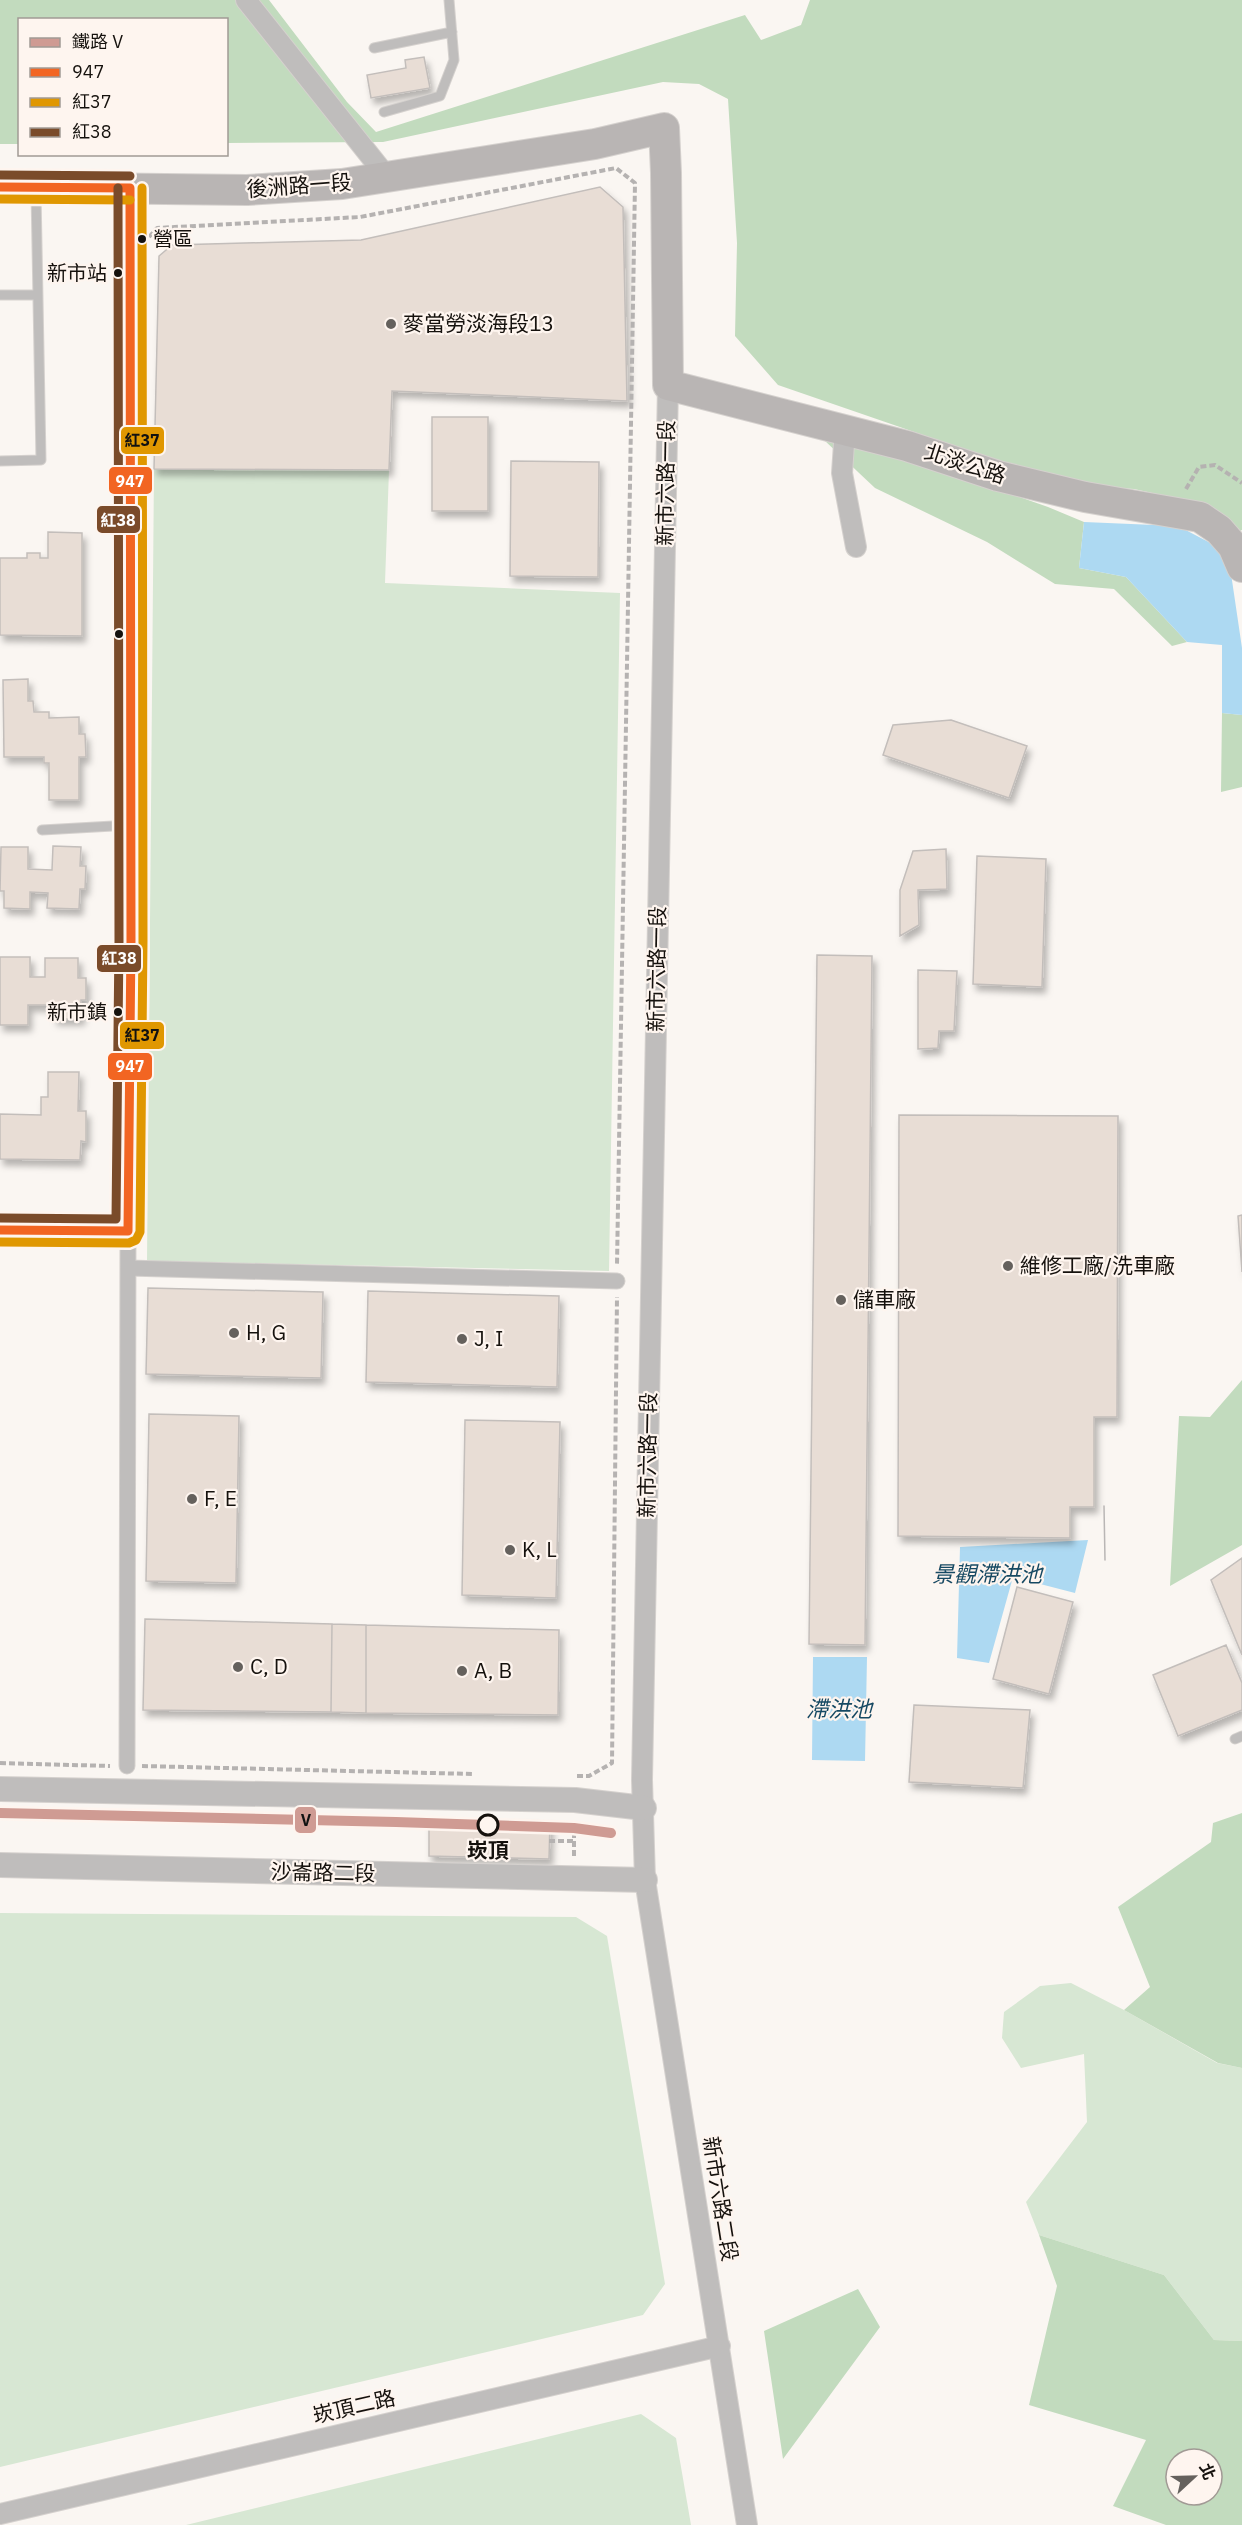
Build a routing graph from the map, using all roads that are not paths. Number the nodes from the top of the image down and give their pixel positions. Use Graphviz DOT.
graph roads {
  1 [pos="246,0"];
  2 [pos="449,0"];
  3 [pos="452,32"];
  4 [pos="374,48"];
  5 [pos="384,111"];
  6 [pos="595,144"];
  7 [pos="387,177"];
  8 [pos="0,187"];
  9 [pos="36,187"];
  10 [pos="130,188"];
  11 [pos="0,295"];
  12 [pos="38,295"];
  13 [pos="668,385"];
  14 [pos="845,429"];
  15 [pos="0,461"];
  16 [pos="856,547"];
  17 [pos="1242,567"];
  18 [pos="131,825"];
  19 [pos="42,830"];
  20 [pos="0,1230"];
  21 [pos="129,1231"];
  22 [pos="128,1268"];
  23 [pos="617,1281"];
  24 [pos="127,1766"];
  25 [pos="0,1789"];
  26 [pos="644,1808"];
  27 [pos="0,1865"];
  28 [pos="645,1880"];
  29 [pos="720,2346"];
  30 [pos="0,2514"];
  31 [pos="747,2525"];
  1 -- 7 [label="street"];
  2 -- 3 [label="lane"];
  3 -- 4 [label="lane"];
  3 -- 5 [label="lane"];
  6 -- 7 [label="main road, 後洲路一段"];
  6 -- 13 [label="main road, 新市六路一段"];
  7 -- 10 [label="main road, 後洲路一段"];
  8 -- 9 [label="main road, 後洲路一段"];
  9 -- 10 [label="main road, 後洲路一段"];
  9 -- 12 [label="lane"];
  10 -- 18 [label="street"];
  11 -- 12 [label="lane"];
  12 -- 15 [label="lane"];
  13 -- 14 [label="main road, 北淡公路"];
  13 -- 26 [label="street, 新市六路一段"];
  14 -- 16 [label="street"];
  14 -- 17 [label="main road, 北淡公路"];
  18 -- 19 [label="lane"];
  18 -- 21 [label="street"];
  20 -- 21 [label="street"];
  21 -- 22 [label="street"];
  22 -- 23 [label="street"];
  22 -- 24 [label="street"];
  25 -- 26 [label="street"];
  26 -- 28 [label="street, 新市六路一段"];
  27 -- 28 [label="street, 沙崙路二段"];
  28 -- 29 [label="street, 新市六路二段"];
  29 -- 30 [label="street, 崁頂二路"];
  29 -- 31 [label="street, 新市六路二段"];
}
